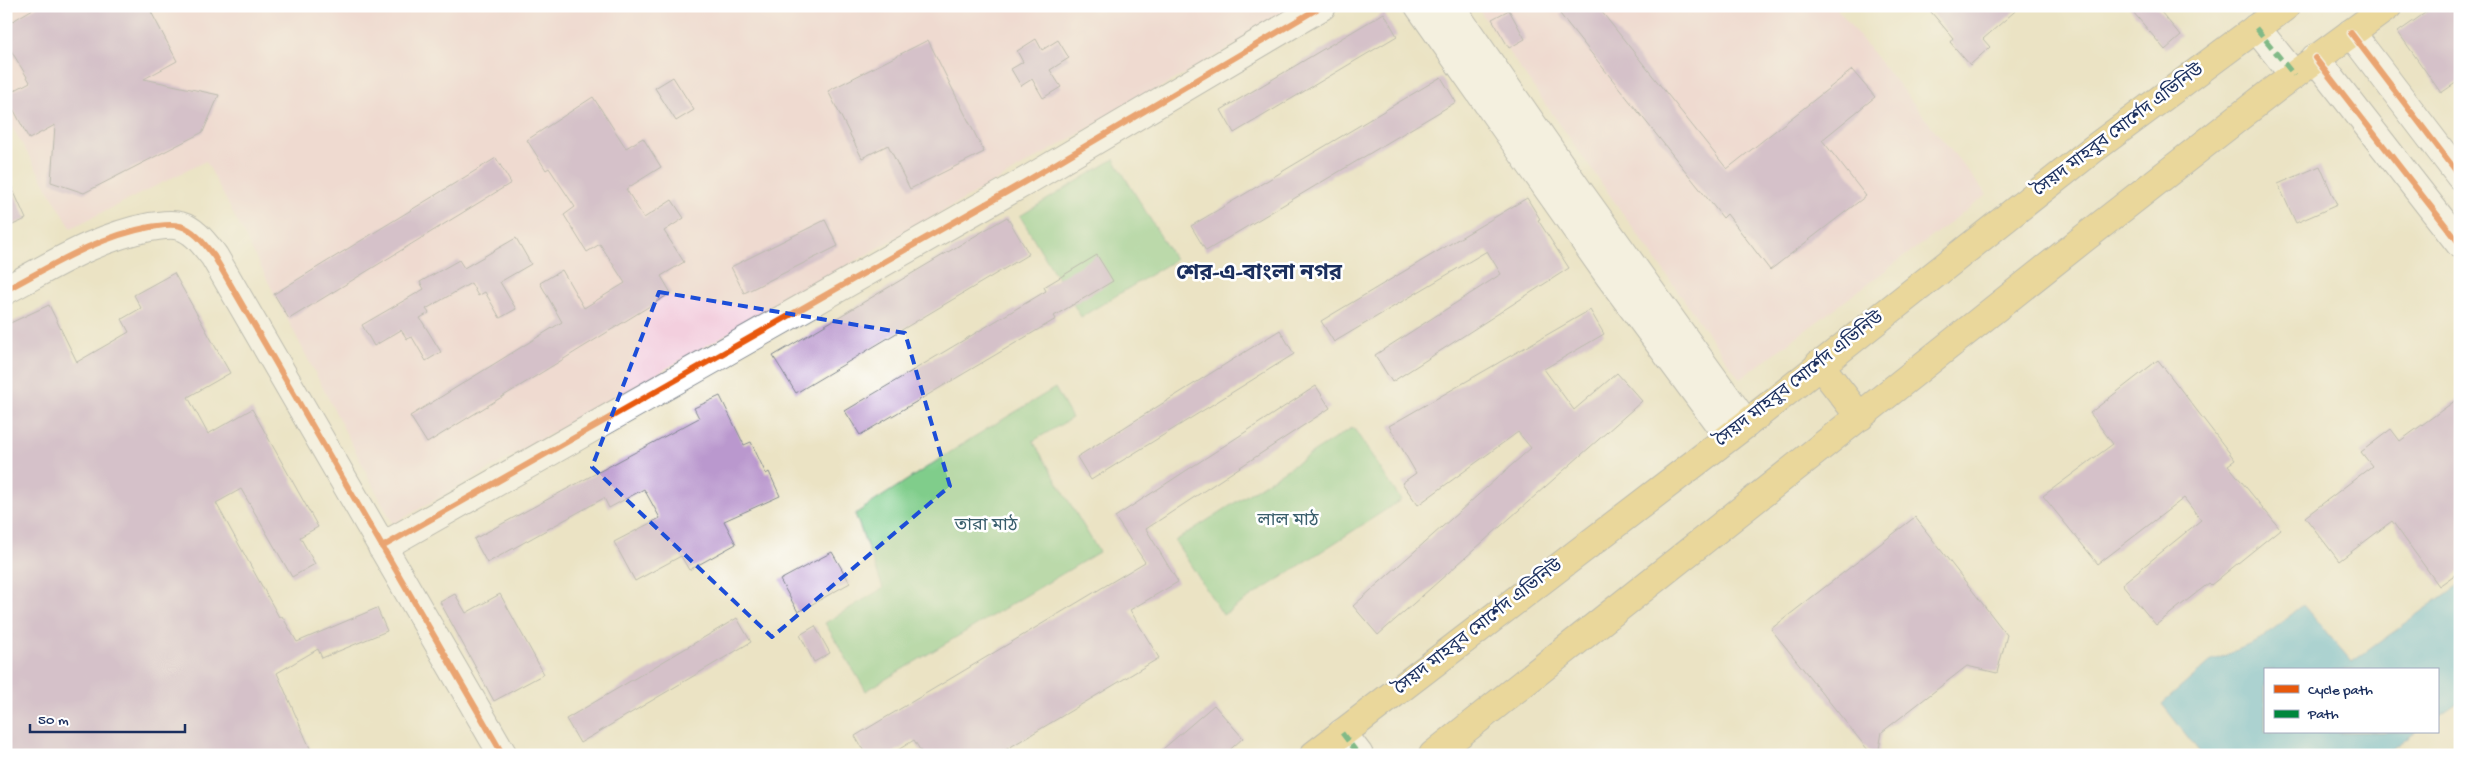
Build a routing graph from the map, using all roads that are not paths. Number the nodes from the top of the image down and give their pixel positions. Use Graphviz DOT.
graph roads {
  1 [pos="1322,6"];
  2 [pos="1419,6"];
  3 [pos="1450,6"];
  4 [pos="2286,6"];
  5 [pos="2388,6"];
  6 [pos="2256,28"];
  7 [pos="2351,33"];
  8 [pos="2316,58"];
  9 [pos="2294,75"];
  10 [pos="2460,176"];
  11 [pos="1571,200"];
  12 [pos="2460,244"];
  13 [pos="6,290"];
  14 [pos="1819,364"];
  15 [pos="1860,416"];
  16 [pos="1737,430"];
  17 [pos="382,547"];
  18 [pos="1342,733"];
  19 [pos="503,755"];
  20 [pos="1314,755"];
  21 [pos="1359,755"];
  22 [pos="1433,755"];
  1 -- 17 [label="street"];
  2 -- 11 [label="street"];
  3 -- 11 [label="street"];
  4 -- 6 [label="main road, সৈয়দ মাহবুব মোর্শেদ এভিনিউ"];
  5 -- 7 [label="main road"];
  6 -- 9 [label="street"];
  6 -- 14 [label="main road, সৈয়দ মাহবুব মোর্শেদ এভিনিউ"];
  7 -- 8 [label="main road"];
  7 -- 10 [label="street"];
  8 -- 9 [label="main road"];
  8 -- 12 [label="street"];
  9 -- 15 [label="main road"];
  11 -- 16 [label="street"];
  13 -- 17 [label="street"];
  14 -- 15 [label="main road"];
  14 -- 16 [label="main road, সৈয়দ মাহবুব মোর্শেদ এভিনিউ"];
  15 -- 22 [label="main road"];
  16 -- 18 [label="main road, সৈয়দ মাহবুব মোর্শেদ এভিনিউ"];
  17 -- 19 [label="street"];
  18 -- 20 [label="main road, সৈয়দ মাহবুব মোর্শেদ এভিনিউ"];
  18 -- 21 [label="street"];
}
